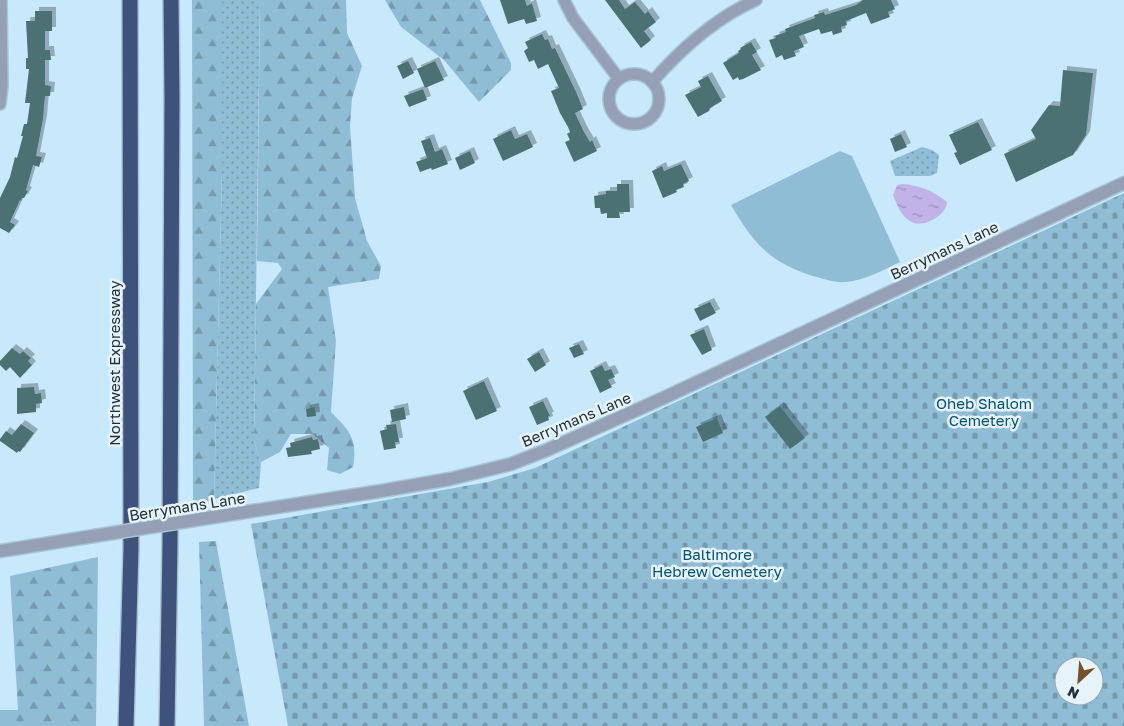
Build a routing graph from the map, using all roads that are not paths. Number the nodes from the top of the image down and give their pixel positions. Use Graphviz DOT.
graph roads {
  1 [pos="1,0"];
  2 [pos="130,0"];
  3 [pos="171,0"];
  4 [pos="564,0"];
  5 [pos="756,0"];
  6 [pos="619,79"];
  7 [pos="652,82"];
  8 [pos="0,104"];
  9 [pos="1124,183"];
  10 [pos="0,551"];
  11 [pos="126,726"];
  12 [pos="167,726"];
  1 -- 8 [label="street"];
  2 -- 11 [label="highway, Northwest Expressway"];
  3 -- 12 [label="highway"];
  4 -- 6 [label="street"];
  5 -- 7 [label="street"];
  6 -- 7 [label="street"];
  6 -- 7 [label="street"];
  9 -- 10 [label="street, Berrymans Lane, bridge"];
}
